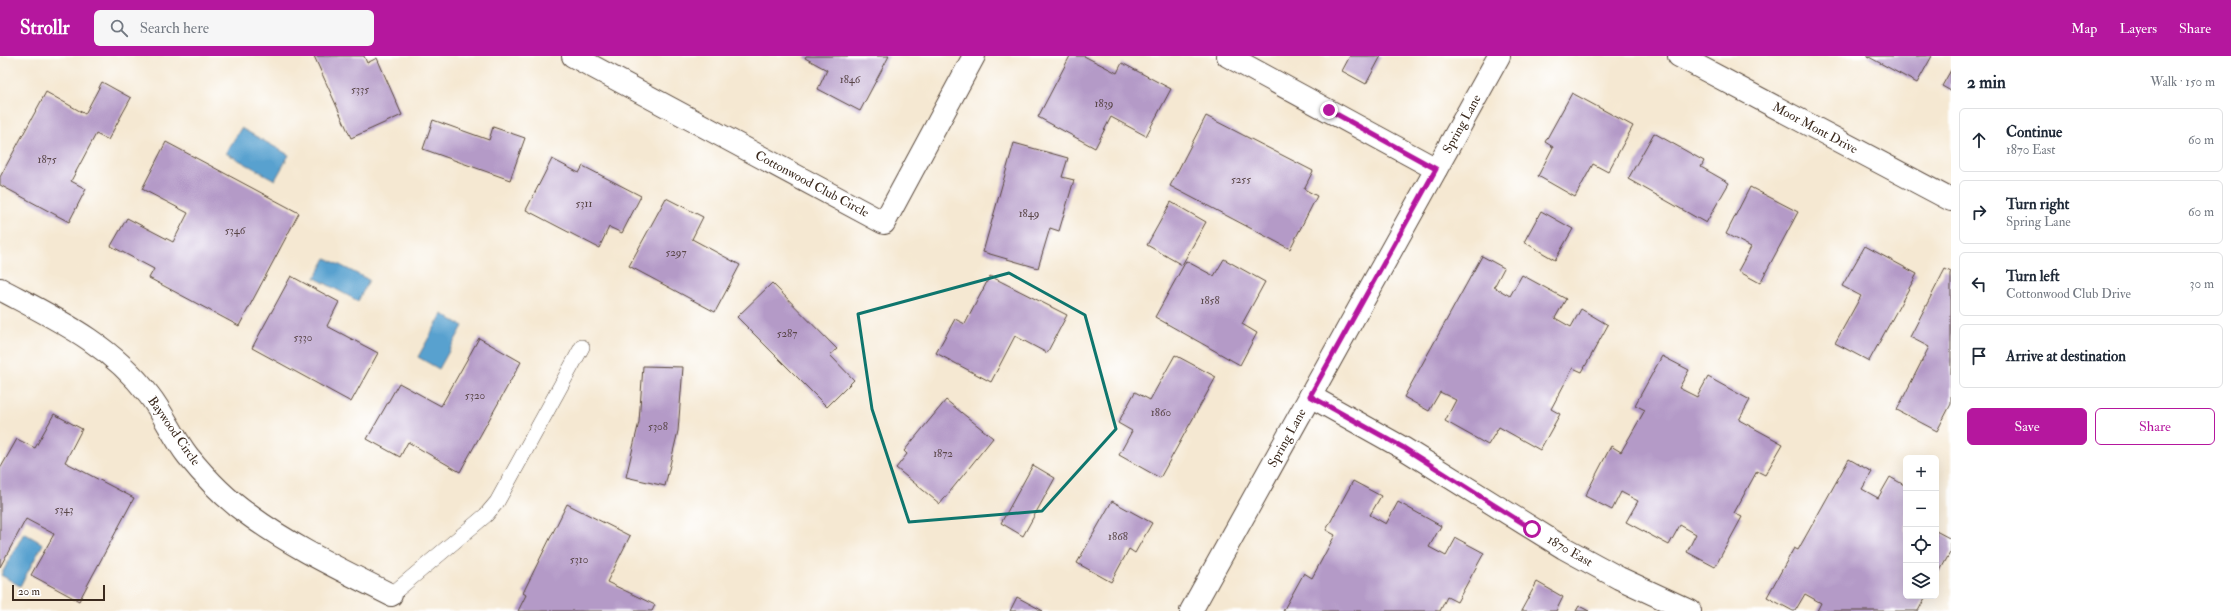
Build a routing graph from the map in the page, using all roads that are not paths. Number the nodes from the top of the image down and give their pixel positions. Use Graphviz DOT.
graph roads {
  1 [pos="574,56"];
  2 [pos="974,56"];
  3 [pos="1228,56"];
  4 [pos="1500,56"];
  5 [pos="1679,56"];
  6 [pos="1436,169"];
  7 [pos="1951,200"];
  8 [pos="0,289"];
  9 [pos="582,347"];
  10 [pos="1310,396"];
  11 [pos="391,595"];
  12 [pos="1191,611"];
  13 [pos="1690,611"];
  1 -- 2 [label="street, Cottonwood Club Circle"];
  3 -- 6 [label="street"];
  4 -- 6 [label="street, Spring Lane"];
  5 -- 7 [label="street, Moor Mont Drive"];
  6 -- 10 [label="street, Spring Lane"];
  8 -- 11 [label="street, Baywood Circle"];
  9 -- 11 [label="lane"];
  10 -- 12 [label="street, Spring Lane"];
  10 -- 13 [label="street, 1870 East"];
}
